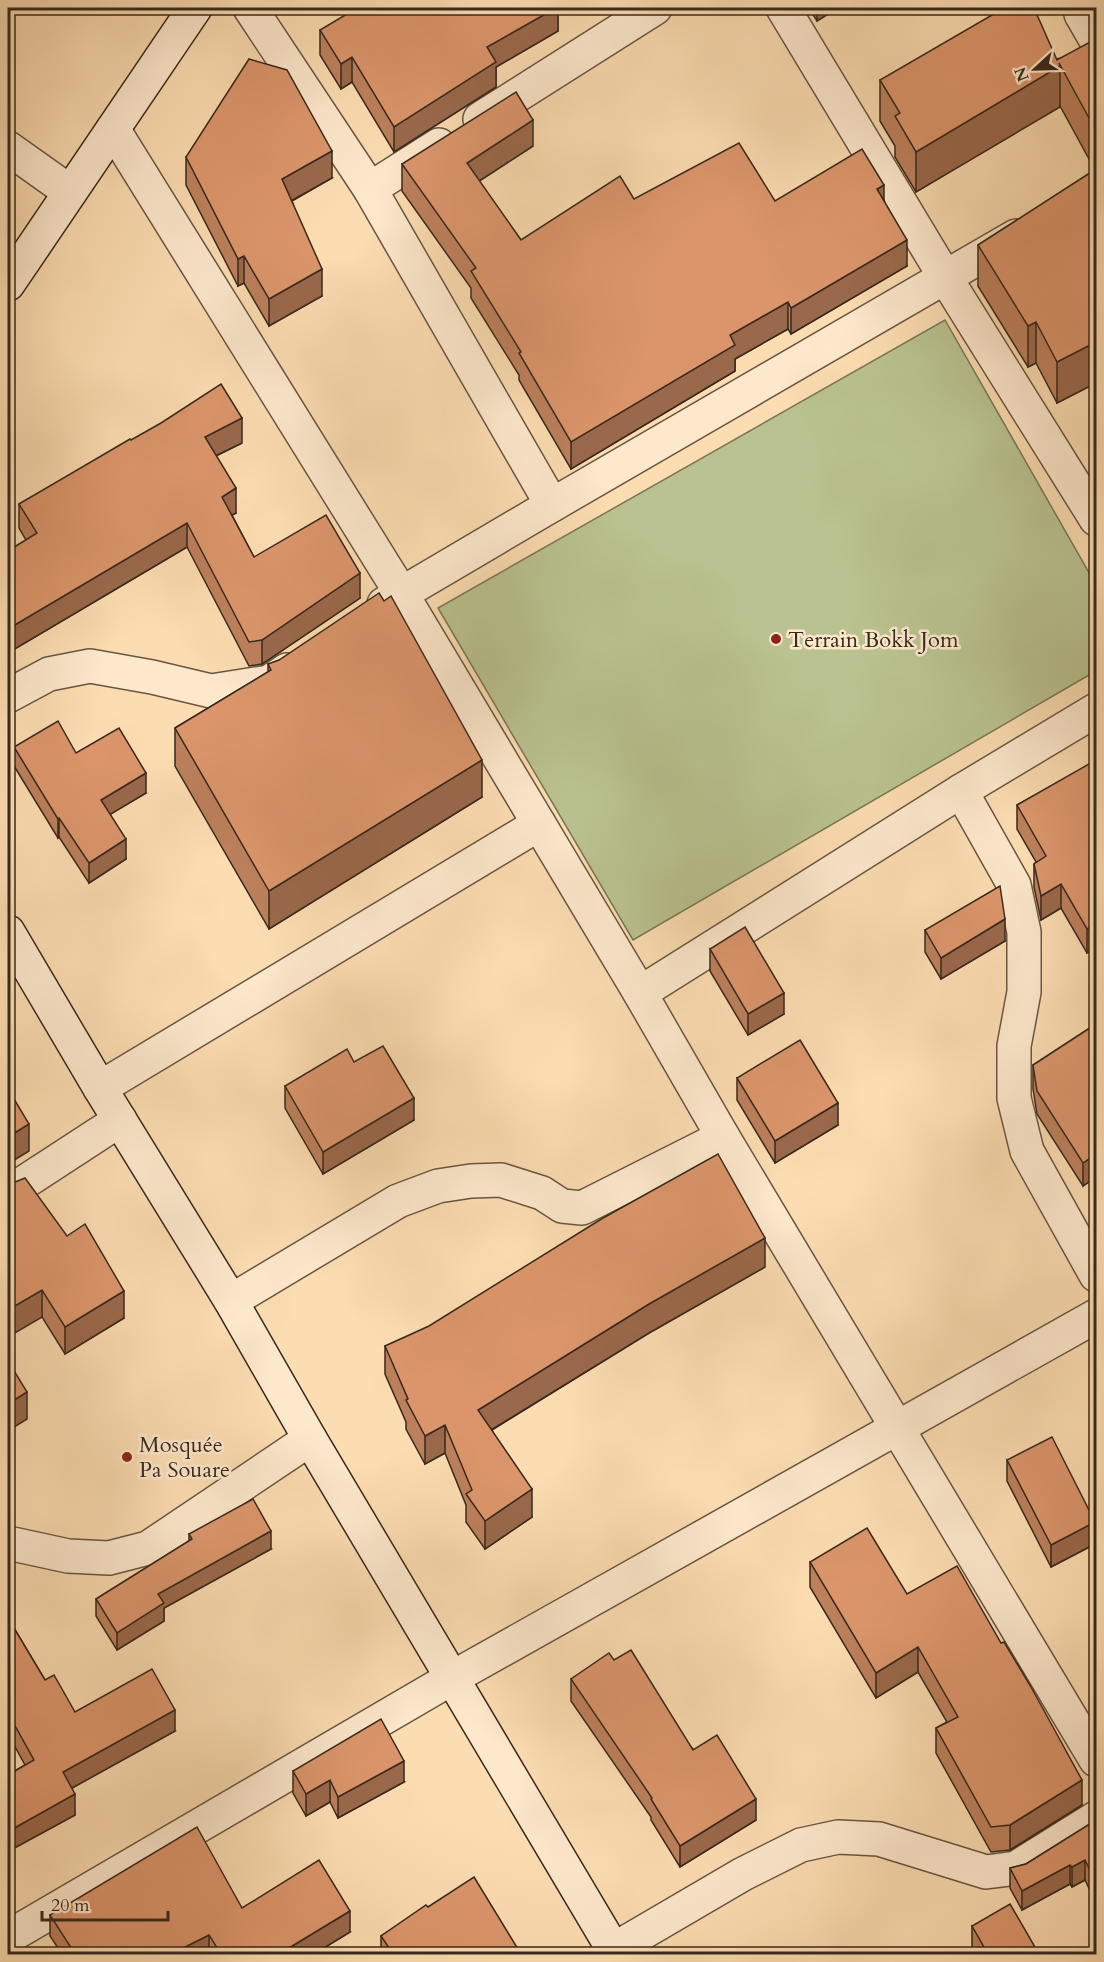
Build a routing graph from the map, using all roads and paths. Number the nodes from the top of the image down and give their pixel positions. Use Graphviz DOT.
graph roads {
  1 [pos="195,8"];
  2 [pos="250,8"];
  3 [pos="655,8"];
  4 [pos="783,8"];
  5 [pos="1080,8"];
  6 [pos="1096,40"];
  7 [pos="113,129"];
  8 [pos="8,148"];
  9 [pos="370,189"];
  10 [pos="70,192"];
  11 [pos="1046,218"];
  12 [pos="945,277"];
  13 [pos="8,284"];
  14 [pos="552,505"];
  15 [pos="1096,519"];
  16 [pos="401,593"];
  17 [pos="363,618"];
  18 [pos="307,656"];
  19 [pos="8,696"];
  20 [pos="1096,710"];
  21 [pos="961,791"];
  22 [pos="539,824"];
  23 [pos="8,932"];
  24 [pos="640,993"];
  25 [pos="100,1088"];
  26 [pos="120,1120"];
  27 [pos="723,1137"];
  28 [pos="8,1192"];
  29 [pos="1096,1275"];
  30 [pos="231,1301"];
  31 [pos="1096,1316"];
  32 [pos="898,1428"];
  33 [pos="310,1439"];
  34 [pos="8,1543"];
  35 [pos="452,1678"];
  36 [pos="1096,1760"];
  37 [pos="1096,1818"];
  38 [pos="13,1941"];
  39 [pos="615,1952"];
  1 -- 7 [label="street"];
  2 -- 9 [label="street"];
  3 -- 9 [label="street"];
  4 -- 12 [label="street"];
  5 -- 6 [label="street"];
  7 -- 10 [label="street"];
  7 -- 16 [label="street"];
  8 -- 10 [label="street"];
  9 -- 14 [label="street"];
  10 -- 13 [label="street"];
  11 -- 12 [label="street"];
  12 -- 14 [label="street"];
  12 -- 15 [label="street"];
  14 -- 16 [label="street"];
  16 -- 17 [label="street"];
  16 -- 22 [label="street"];
  18 -- 19 [label="street"];
  20 -- 21 [label="street"];
  21 -- 24 [label="street"];
  21 -- 29 [label="street"];
  22 -- 24 [label="street"];
  22 -- 25 [label="street"];
  23 -- 25 [label="street"];
  24 -- 27 [label="street"];
  25 -- 26 [label="street"];
  26 -- 28 [label="street"];
  26 -- 30 [label="street"];
  27 -- 30 [label="street"];
  27 -- 32 [label="street"];
  30 -- 33 [label="street"];
  31 -- 32 [label="street"];
  32 -- 35 [label="street"];
  32 -- 36 [label="street"];
  33 -- 34 [label="street"];
  33 -- 35 [label="street"];
  35 -- 38 [label="street"];
  35 -- 39 [label="street"];
  37 -- 39 [label="street"];
}
